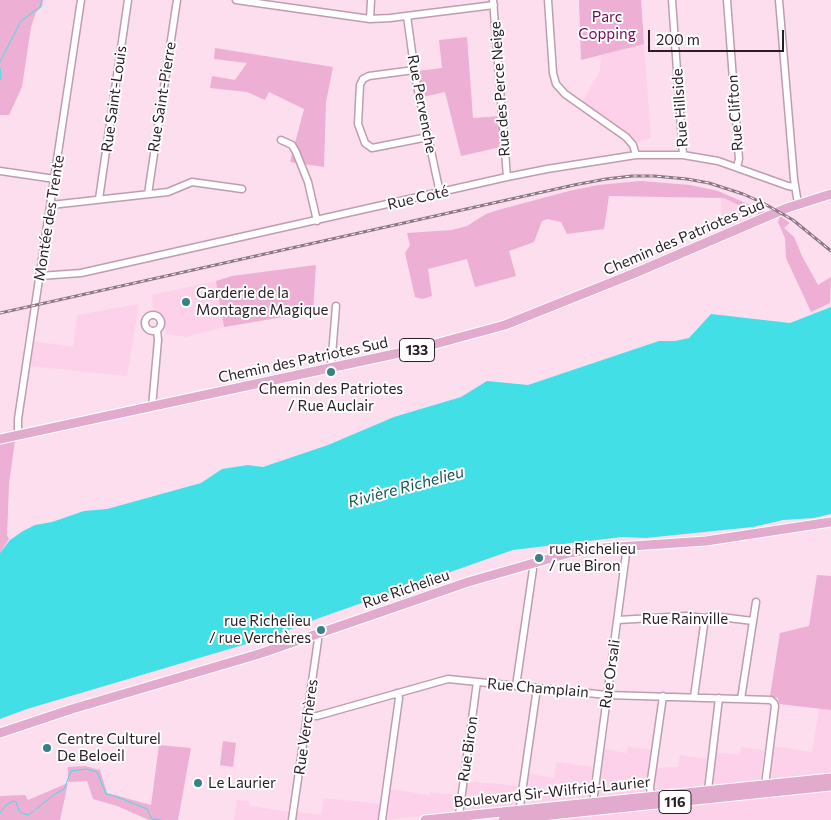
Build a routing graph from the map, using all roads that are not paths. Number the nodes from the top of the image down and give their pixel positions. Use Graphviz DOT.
graph roads {
  1 [pos="81,0"];
  2 [pos="128,0"];
  3 [pos="177,0"];
  4 [pos="236,0"];
  5 [pos="371,0"];
  6 [pos="548,0"];
  7 [pos="672,0"];
  8 [pos="727,0"];
  9 [pos="779,0"];
  10 [pos="494,2"];
  11 [pos="407,16"];
  12 [pos="370,19"];
  13 [pos="414,70"];
  14 [pos="428,137"];
  15 [pos="281,140"];
  16 [pos="636,155"];
  17 [pos="684,155"];
  18 [pos="737,167"];
  19 [pos="0,171"];
  20 [pos="507,178"];
  21 [pos="55,179"];
  22 [pos="794,187"];
  23 [pos="242,189"];
  24 [pos="440,192"];
  25 [pos="148,194"];
  26 [pos="831,194"];
  27 [pos="99,199"];
  28 [pos="798,204"];
  29 [pos="51,205"];
  30 [pos="316,220"];
  31 [pos="40,276"];
  32 [pos="336,306"];
  33 [pos="157,330"];
  34 [pos="331,367"];
  35 [pos="152,407"];
  36 [pos="18,436"];
  37 [pos="0,439"];
  38 [pos="831,522"];
  39 [pos="627,546"];
  40 [pos="532,563"];
  41 [pos="756,602"];
  42 [pos="705,618"];
  43 [pos="618,620"];
  44 [pos="753,621"];
  45 [pos="317,634"];
  46 [pos="477,682"];
  47 [pos="516,686"];
  48 [pos="537,688"];
  49 [pos="397,693"];
  50 [pos="608,695"];
  51 [pos="663,696"];
  52 [pos="694,698"];
  53 [pos="719,698"];
  54 [pos="741,699"];
  55 [pos="308,716"];
  56 [pos="0,733"];
  57 [pos="831,778"];
  58 [pos="765,785"];
  59 [pos="831,786"];
  60 [pos="708,790"];
  61 [pos="651,796"];
  62 [pos="594,801"];
  63 [pos="459,815"];
  64 [pos="519,816"];
  65 [pos="292,820"];
  66 [pos="382,820"];
  67 [pos="425,820"];
  68 [pos="503,820"];
  1 -- 21 [label="street, Montée des Trente"];
  2 -- 27 [label="street, Rue Saint-Louis"];
  3 -- 25 [label="street, Rue Saint-Pierre"];
  4 -- 12 [label="street"];
  5 -- 12 [label="street"];
  6 -- 16 [label="street"];
  7 -- 17 [label="street, Rue Hillside"];
  8 -- 18 [label="street, Rue Clifton"];
  9 -- 22 [label="street"];
  10 -- 11 [label="street"];
  10 -- 20 [label="street, Rue des Perce Neige"];
  11 -- 12 [label="street"];
  11 -- 13 [label="street, Rue Pervenche"];
  13 -- 14 [label="street, Rue Pervenche"];
  13 -- 14 [label="street"];
  14 -- 24 [label="street, Rue Pervenche"];
  15 -- 30 [label="street"];
  16 -- 17 [label="street, Rue Coté"];
  16 -- 20 [label="street, Rue Coté"];
  17 -- 18 [label="street, Rue Coté"];
  18 -- 22 [label="street, Rue Coté"];
  19 -- 21 [label="street"];
  20 -- 24 [label="street, Rue Coté"];
  21 -- 29 [label="street, Montée des Trente"];
  22 -- 28 [label="street"];
  23 -- 25 [label="street"];
  24 -- 30 [label="street, Rue Coté"];
  25 -- 27 [label="street"];
  26 -- 28 [label="main road, 133"];
  27 -- 29 [label="street"];
  28 -- 34 [label="main road, Chemin des Patriotes Sud / 133"];
  29 -- 31 [label="street, Montée des Trente"];
  30 -- 31 [label="street, Rue Coté"];
  31 -- 36 [label="street, Montée des Trente"];
  32 -- 34 [label="street"];
  33 -- 35 [label="street"];
  34 -- 35 [label="main road, Chemin des Patriotes Sud / 133"];
  35 -- 36 [label="main road, Chemin des Patriotes Sud / 133"];
  36 -- 37 [label="main road, Chemin des Patriotes Sud / 133"];
  38 -- 39 [label="main road, Rue Richelieu"];
  39 -- 40 [label="main road, Rue Richelieu"];
  39 -- 43 [label="street, Rue Orsali"];
  40 -- 45 [label="main road, Rue Richelieu"];
  40 -- 47 [label="street"];
  41 -- 44 [label="street"];
  42 -- 43 [label="street, Rue Rainville"];
  42 -- 44 [label="street, Rue Rainville"];
  42 -- 52 [label="street"];
  43 -- 50 [label="street, Rue Orsali"];
  44 -- 54 [label="street"];
  45 -- 55 [label="street, Rue Verchères"];
  45 -- 56 [label="main road, Rue Richelieu"];
  46 -- 47 [label="street, Rue Champlain"];
  46 -- 49 [label="street, Rue Champlain"];
  46 -- 63 [label="street, Rue Biron"];
  47 -- 48 [label="street, Rue Champlain"];
  48 -- 50 [label="street, Rue Champlain"];
  48 -- 64 [label="street"];
  49 -- 55 [label="street, Rue Champlain"];
  49 -- 66 [label="street"];
  50 -- 51 [label="street, Rue Champlain"];
  50 -- 62 [label="street, Rue Orsali"];
  51 -- 52 [label="street, Rue Champlain"];
  51 -- 61 [label="street"];
  52 -- 53 [label="street, Rue Champlain"];
  53 -- 54 [label="street, Rue Champlain"];
  53 -- 60 [label="street"];
  54 -- 58 [label="street, Rue Champlain"];
  55 -- 65 [label="street, Rue Verchères"];
  57 -- 58 [label="main road, Boulevard Sir-Wilfrid-Laurier / 116"];
  58 -- 60 [label="main road, Boulevard Sir-Wilfrid-Laurier / 116"];
  59 -- 64 [label="main road, Boulevard Sir-Wilfrid-Laurier / 116"];
  60 -- 61 [label="main road, Boulevard Sir-Wilfrid-Laurier / 116"];
  61 -- 62 [label="main road, Boulevard Sir-Wilfrid-Laurier / 116"];
  62 -- 64 [label="main road, Boulevard Sir-Wilfrid-Laurier / 116"];
  63 -- 64 [label="main road, Boulevard Sir-Wilfrid-Laurier / 116"];
  63 -- 67 [label="main road, Boulevard Sir-Wilfrid-Laurier / 116"];
  64 -- 68 [label="main road, Boulevard Sir-Wilfrid-Laurier / 116"];
}
